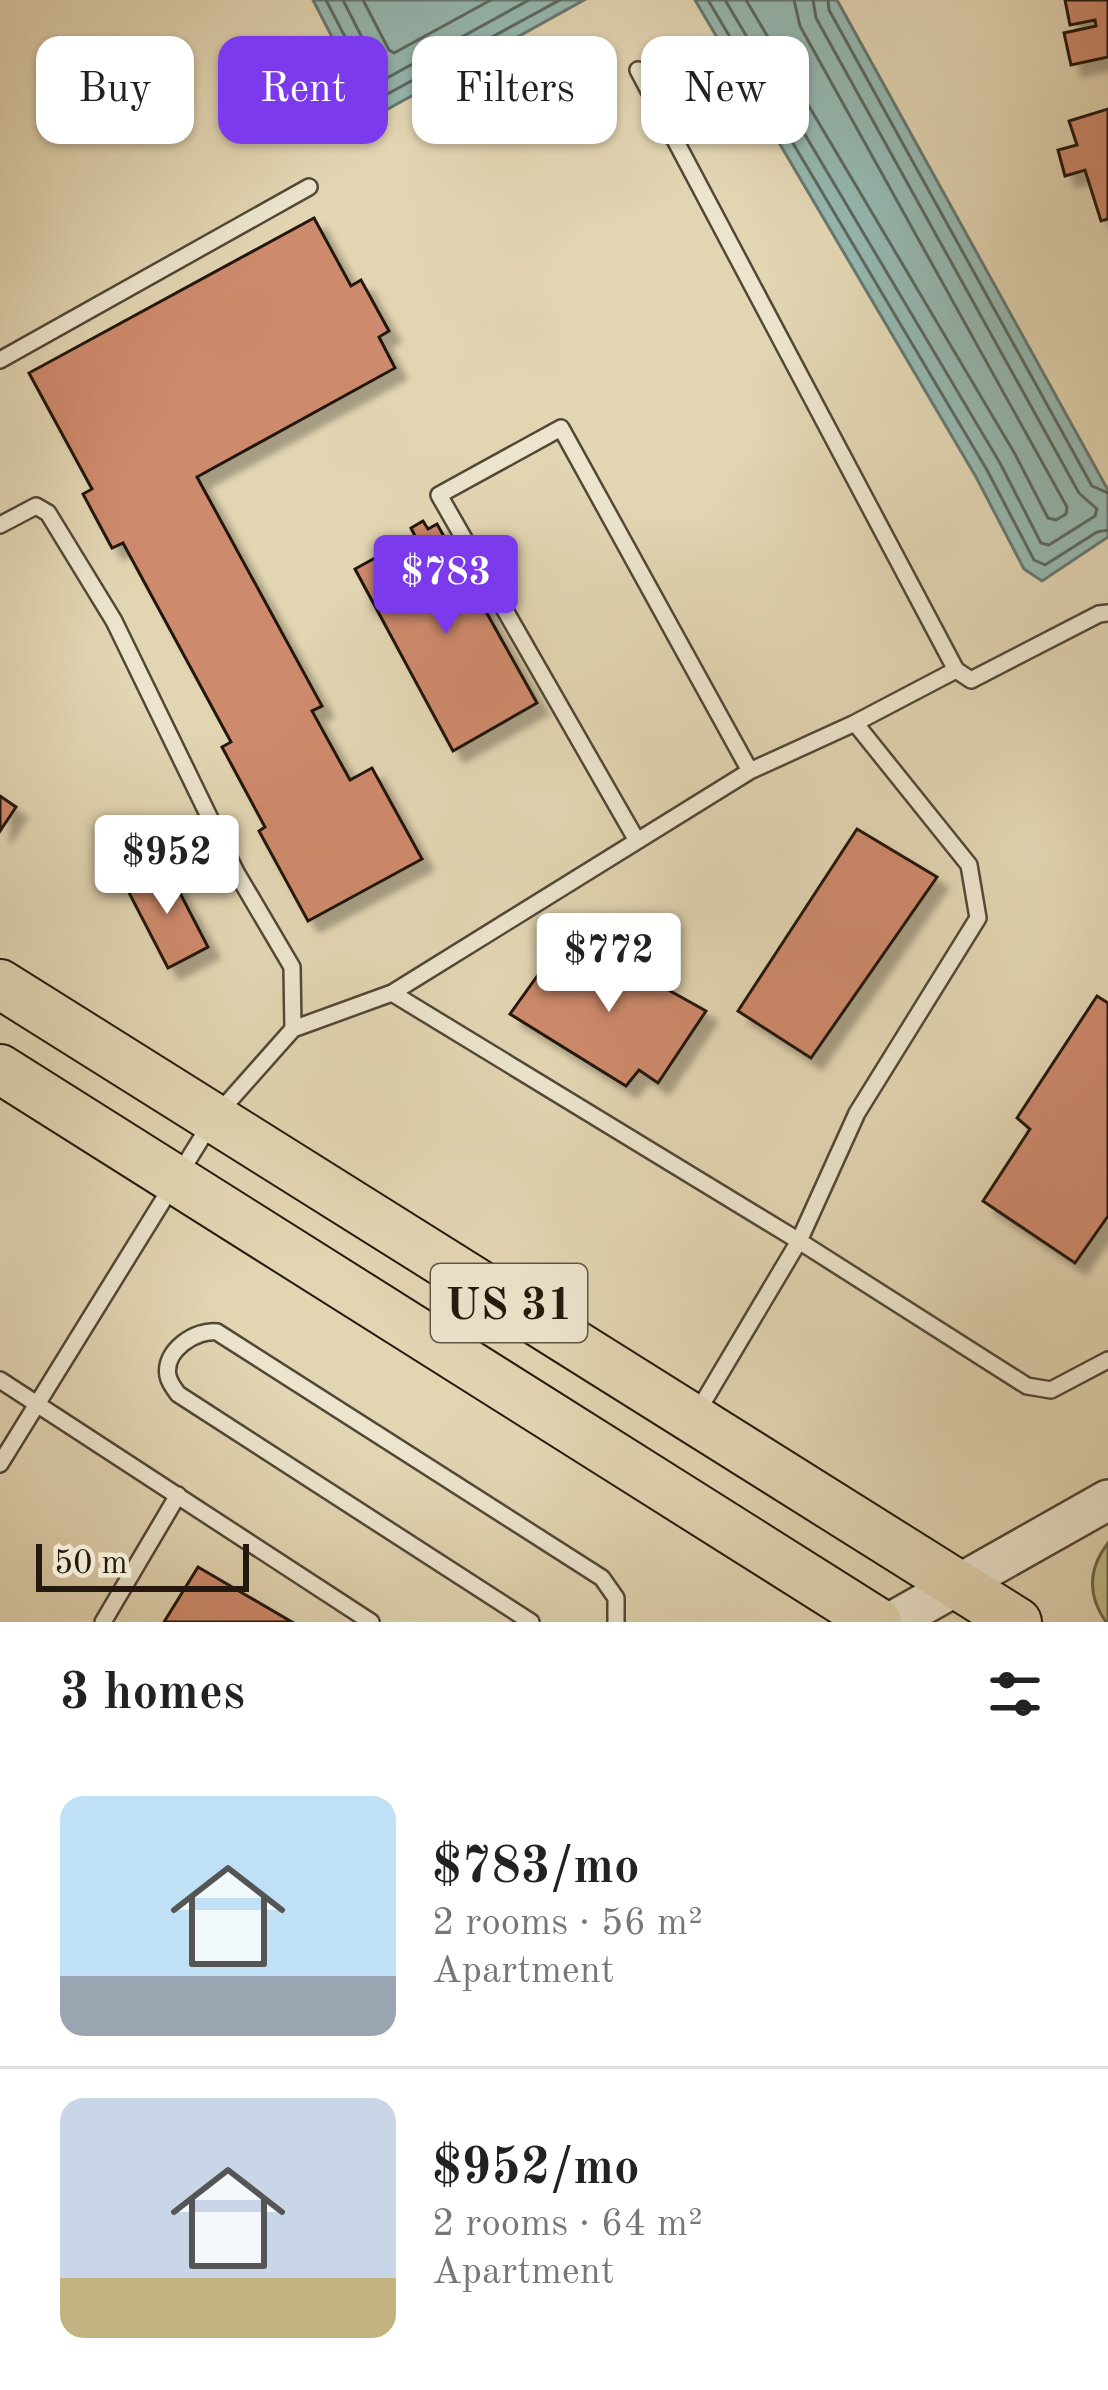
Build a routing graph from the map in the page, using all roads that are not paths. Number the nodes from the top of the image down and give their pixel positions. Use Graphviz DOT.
graph roads {
  1 [pos="638,70"];
  2 [pos="309,187"];
  3 [pos="0,360"];
  4 [pos="0,525"];
  5 [pos="1108,613"];
  6 [pos="956,670"];
  7 [pos="855,723"];
  8 [pos="750,770"];
  9 [pos="636,839"];
  10 [pos="0,983"];
  11 [pos="392,993"];
  12 [pos="293,1029"];
  13 [pos="0,1069"];
  14 [pos="214,1118"];
  15 [pos="175,1179"];
  16 [pos="799,1241"];
  17 [pos="1108,1360"];
  18 [pos="0,1380"];
  19 [pos="38,1403"];
  20 [pos="694,1419"];
  21 [pos="0,1464"];
  22 [pos="178,1495"];
  23 [pos="1108,1500"];
  24 [pos="958,1584"];
  25 [pos="103,1622"];
  26 [pos="370,1622"];
  27 [pos="531,1622"];
  28 [pos="616,1622"];
  29 [pos="877,1622"];
  30 [pos="892,1622"];
  31 [pos="1018,1622"];
  1 -- 6 [label="lane"];
  2 -- 3 [label="lane"];
  4 -- 12 [label="lane"];
  5 -- 6 [label="lane"];
  6 -- 7 [label="lane"];
  7 -- 8 [label="lane"];
  7 -- 16 [label="lane"];
  8 -- 9 [label="lane"];
  8 -- 9 [label="lane"];
  9 -- 11 [label="lane"];
  10 -- 14 [label="main road, US 31"];
  11 -- 12 [label="lane"];
  11 -- 16 [label="lane"];
  12 -- 14 [label="lane"];
  13 -- 15 [label="main road, US 31"];
  14 -- 15 [label="lane"];
  14 -- 20 [label="main road, US 31"];
  15 -- 19 [label="lane"];
  15 -- 29 [label="main road, US 31"];
  16 -- 17 [label="lane"];
  16 -- 20 [label="lane"];
  18 -- 19 [label="lane"];
  19 -- 21 [label="lane"];
  19 -- 22 [label="lane"];
  20 -- 24 [label="main road, US 31"];
  22 -- 25 [label="lane"];
  22 -- 26 [label="lane"];
  23 -- 24 [label="street"];
  24 -- 30 [label="street"];
  24 -- 31 [label="main road, US 31"];
  27 -- 28 [label="lane"];
}
